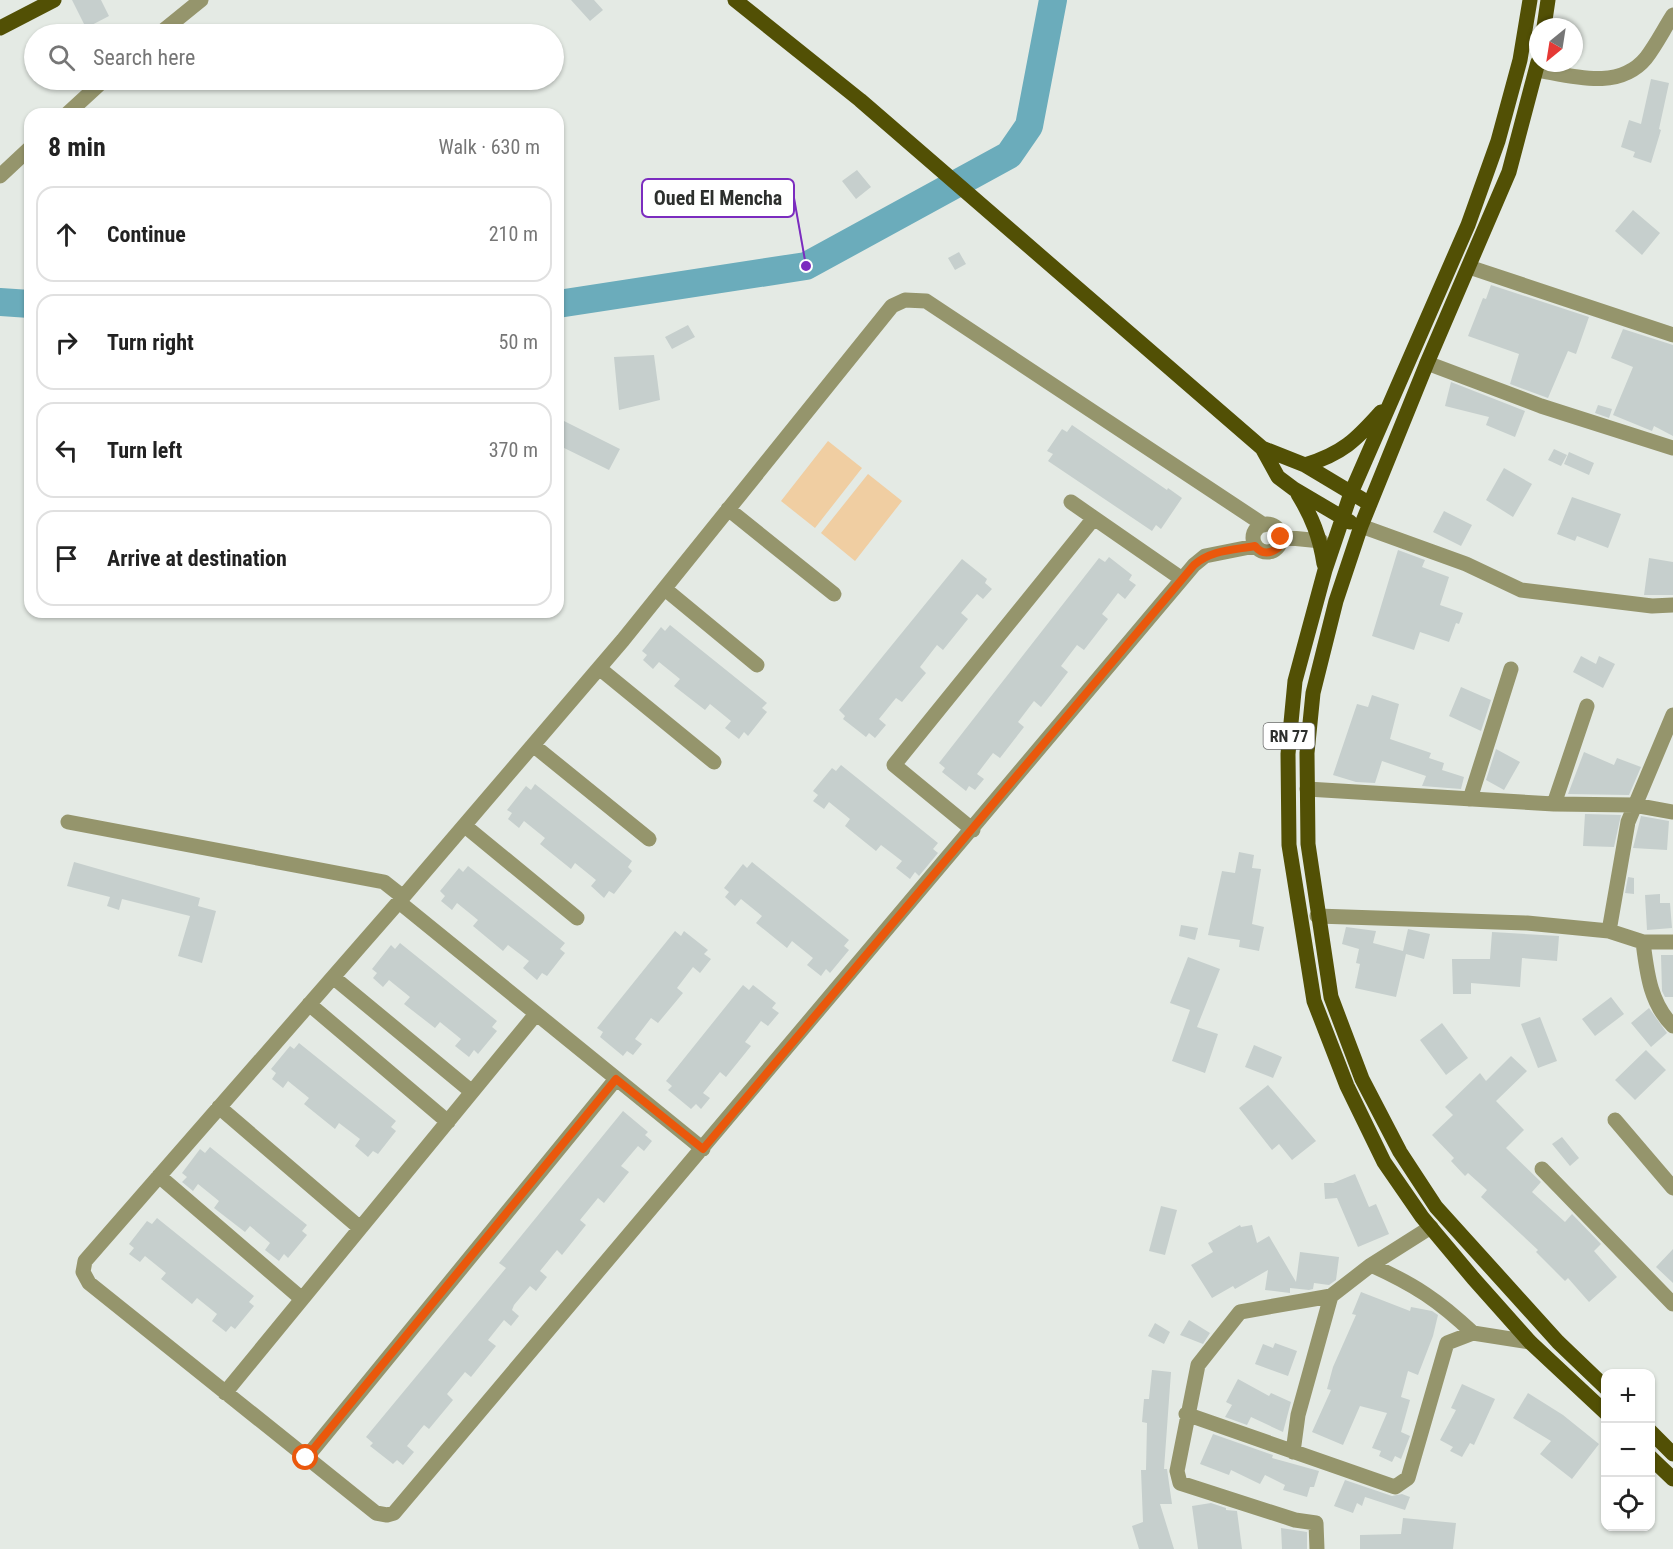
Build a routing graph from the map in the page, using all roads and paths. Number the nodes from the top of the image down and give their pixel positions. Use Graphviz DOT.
graph roads {
  1 [pos="54,0"];
  2 [pos="201,0"];
  3 [pos="735,0"];
  4 [pos="1530,0"];
  5 [pos="1548,0"];
  6 [pos="1673,15"];
  7 [pos="1545,18"];
  8 [pos="171,24"];
  9 [pos="0,28"];
  10 [pos="1535,72"];
  11 [pos="1561,72"];
  12 [pos="93,90"];
  13 [pos="74,108"];
  14 [pos="24,154"];
  15 [pos="0,176"];
  16 [pos="1469,267"];
  17 [pos="1673,335"];
  18 [pos="1427,363"];
  19 [pos="1389,403"];
  20 [pos="1262,448"];
  21 [pos="1673,448"];
  22 [pos="1305,465"];
  23 [pos="1294,489"];
  24 [pos="1351,493"];
  25 [pos="1071,502"];
  26 [pos="1371,504"];
  27 [pos="729,509"];
  28 [pos="1341,517"];
  29 [pos="1094,518"];
  30 [pos="1264,525"];
  31 [pos="1361,526"];
  32 [pos="1281,537"];
  33 [pos="1321,541"];
  34 [pos="1255,546"];
  35 [pos="1325,570"];
  36 [pos="1182,579"];
  37 [pos="665,589"];
  38 [pos="834,594"];
  39 [pos="1673,605"];
  40 [pos="757,665"];
  41 [pos="599,668"];
  42 [pos="1511,669"];
  43 [pos="1587,706"];
  44 [pos="1673,715"];
  45 [pos="533,745"];
  46 [pos="714,762"];
  47 [pos="1307,789"];
  48 [pos="1470,799"];
  49 [pos="1554,804"];
  50 [pos="1634,805"];
  51 [pos="1673,812"];
  52 [pos="68,822"];
  53 [pos="465,826"];
  54 [pos="973,830"];
  55 [pos="649,839"];
  56 [pos="401,900"];
  57 [pos="1317,916"];
  58 [pos="576,918"];
  59 [pos="1609,931"];
  60 [pos="1643,942"];
  61 [pos="1673,942"];
  62 [pos="333,977"];
  63 [pos="309,1004"];
  64 [pos="536,1014"];
  65 [pos="1673,1026"];
  66 [pos="616,1079"];
  67 [pos="472,1092"];
  68 [pos="219,1107"];
  69 [pos="1615,1120"];
  70 [pos="448,1122"];
  71 [pos="703,1149"];
  72 [pos="1542,1169"];
  73 [pos="159,1176"];
  74 [pos="1673,1188"];
  75 [pos="1431,1227"];
  76 [pos="360,1228"];
  77 [pos="1371,1265"];
  78 [pos="1331,1296"];
  79 [pos="302,1299"];
  80 [pos="1673,1304"];
  81 [pos="1473,1333"];
  82 [pos="1530,1342"];
  83 [pos="1601,1384"];
  84 [pos="225,1393"];
  85 [pos="1601,1409"];
  86 [pos="1186,1414"];
  87 [pos="1655,1436"];
  88 [pos="1293,1452"];
  89 [pos="1673,1454"];
  90 [pos="306,1458"];
  91 [pos="1655,1462"];
  92 [pos="1673,1479"];
  93 [pos="1317,1549"];
  1 -- 9 [label="main road"];
  2 -- 8 [label="street"];
  3 -- 20 [label="main road"];
  4 -- 19 [label="main road, RN 77"];
  5 -- 7 [label="main road"];
  6 -- 11 [label="street"];
  10 -- 16 [label="main road, RN 77"];
  12 -- 13 [label="street"];
  14 -- 15 [label="street"];
  16 -- 17 [label="street"];
  16 -- 18 [label="main road, RN 77"];
  18 -- 21 [label="street"];
  18 -- 26 [label="main road, RN 77"];
  19 -- 22 [label="main road"];
  19 -- 24 [label="main road, RN 77"];
  20 -- 22 [label="main road"];
  20 -- 23 [label="main road"];
  22 -- 24 [label="main road"];
  23 -- 28 [label="main road"];
  23 -- 33 [label="main road"];
  24 -- 26 [label="main road"];
  24 -- 28 [label="main road, RN 77"];
  25 -- 29 [label="street"];
  26 -- 31 [label="main road, RN 77"];
  27 -- 30 [label="street"];
  27 -- 37 [label="street"];
  27 -- 38 [label="street"];
  28 -- 31 [label="main road"];
  28 -- 35 [label="main road, RN 77"];
  29 -- 36 [label="street"];
  29 -- 54 [label="street"];
  30 -- 32 [label="street"];
  30 -- 34 [label="street"];
  31 -- 39 [label="street"];
  31 -- 47 [label="main road, RN 77"];
  32 -- 33 [label="street"];
  32 -- 34 [label="street"];
  33 -- 35 [label="main road"];
  34 -- 36 [label="street"];
  35 -- 75 [label="main road, RN 77"];
  36 -- 54 [label="street"];
  37 -- 40 [label="street"];
  37 -- 41 [label="street"];
  41 -- 45 [label="street"];
  41 -- 46 [label="street"];
  42 -- 48 [label="street"];
  43 -- 49 [label="street"];
  44 -- 50 [label="street"];
  45 -- 53 [label="street"];
  45 -- 55 [label="street"];
  47 -- 48 [label="street"];
  47 -- 57 [label="main road, RN 77"];
  48 -- 49 [label="street"];
  49 -- 50 [label="street"];
  50 -- 51 [label="street"];
  50 -- 59 [label="street"];
  52 -- 56 [label="street"];
  53 -- 56 [label="street"];
  53 -- 58 [label="street"];
  54 -- 71 [label="street"];
  56 -- 62 [label="street"];
  56 -- 64 [label="street"];
  57 -- 59 [label="street"];
  57 -- 83 [label="main road, RN 77"];
  59 -- 60 [label="street"];
  60 -- 61 [label="street"];
  60 -- 65 [label="street"];
  62 -- 63 [label="street"];
  62 -- 67 [label="street"];
  63 -- 68 [label="street"];
  63 -- 70 [label="street"];
  64 -- 66 [label="street"];
  64 -- 67 [label="street"];
  66 -- 71 [label="street"];
  66 -- 90 [label="street"];
  67 -- 70 [label="street"];
  68 -- 73 [label="street"];
  68 -- 76 [label="street"];
  69 -- 74 [label="street"];
  70 -- 76 [label="street"];
  71 -- 90 [label="street"];
  72 -- 80 [label="street"];
  73 -- 79 [label="street"];
  73 -- 84 [label="street"];
  75 -- 77 [label="street"];
  75 -- 82 [label="main road, RN 77"];
  76 -- 79 [label="street"];
  77 -- 78 [label="street"];
  77 -- 81 [label="street"];
  78 -- 86 [label="street"];
  78 -- 88 [label="street"];
  79 -- 84 [label="street"];
  81 -- 82 [label="street"];
  81 -- 88 [label="street"];
  82 -- 85 [label="main road, RN 77"];
  84 -- 90 [label="street"];
  86 -- 88 [label="street"];
  86 -- 93 [label="street"];
  87 -- 89 [label="main road"];
  91 -- 92 [label="main road"];
}
